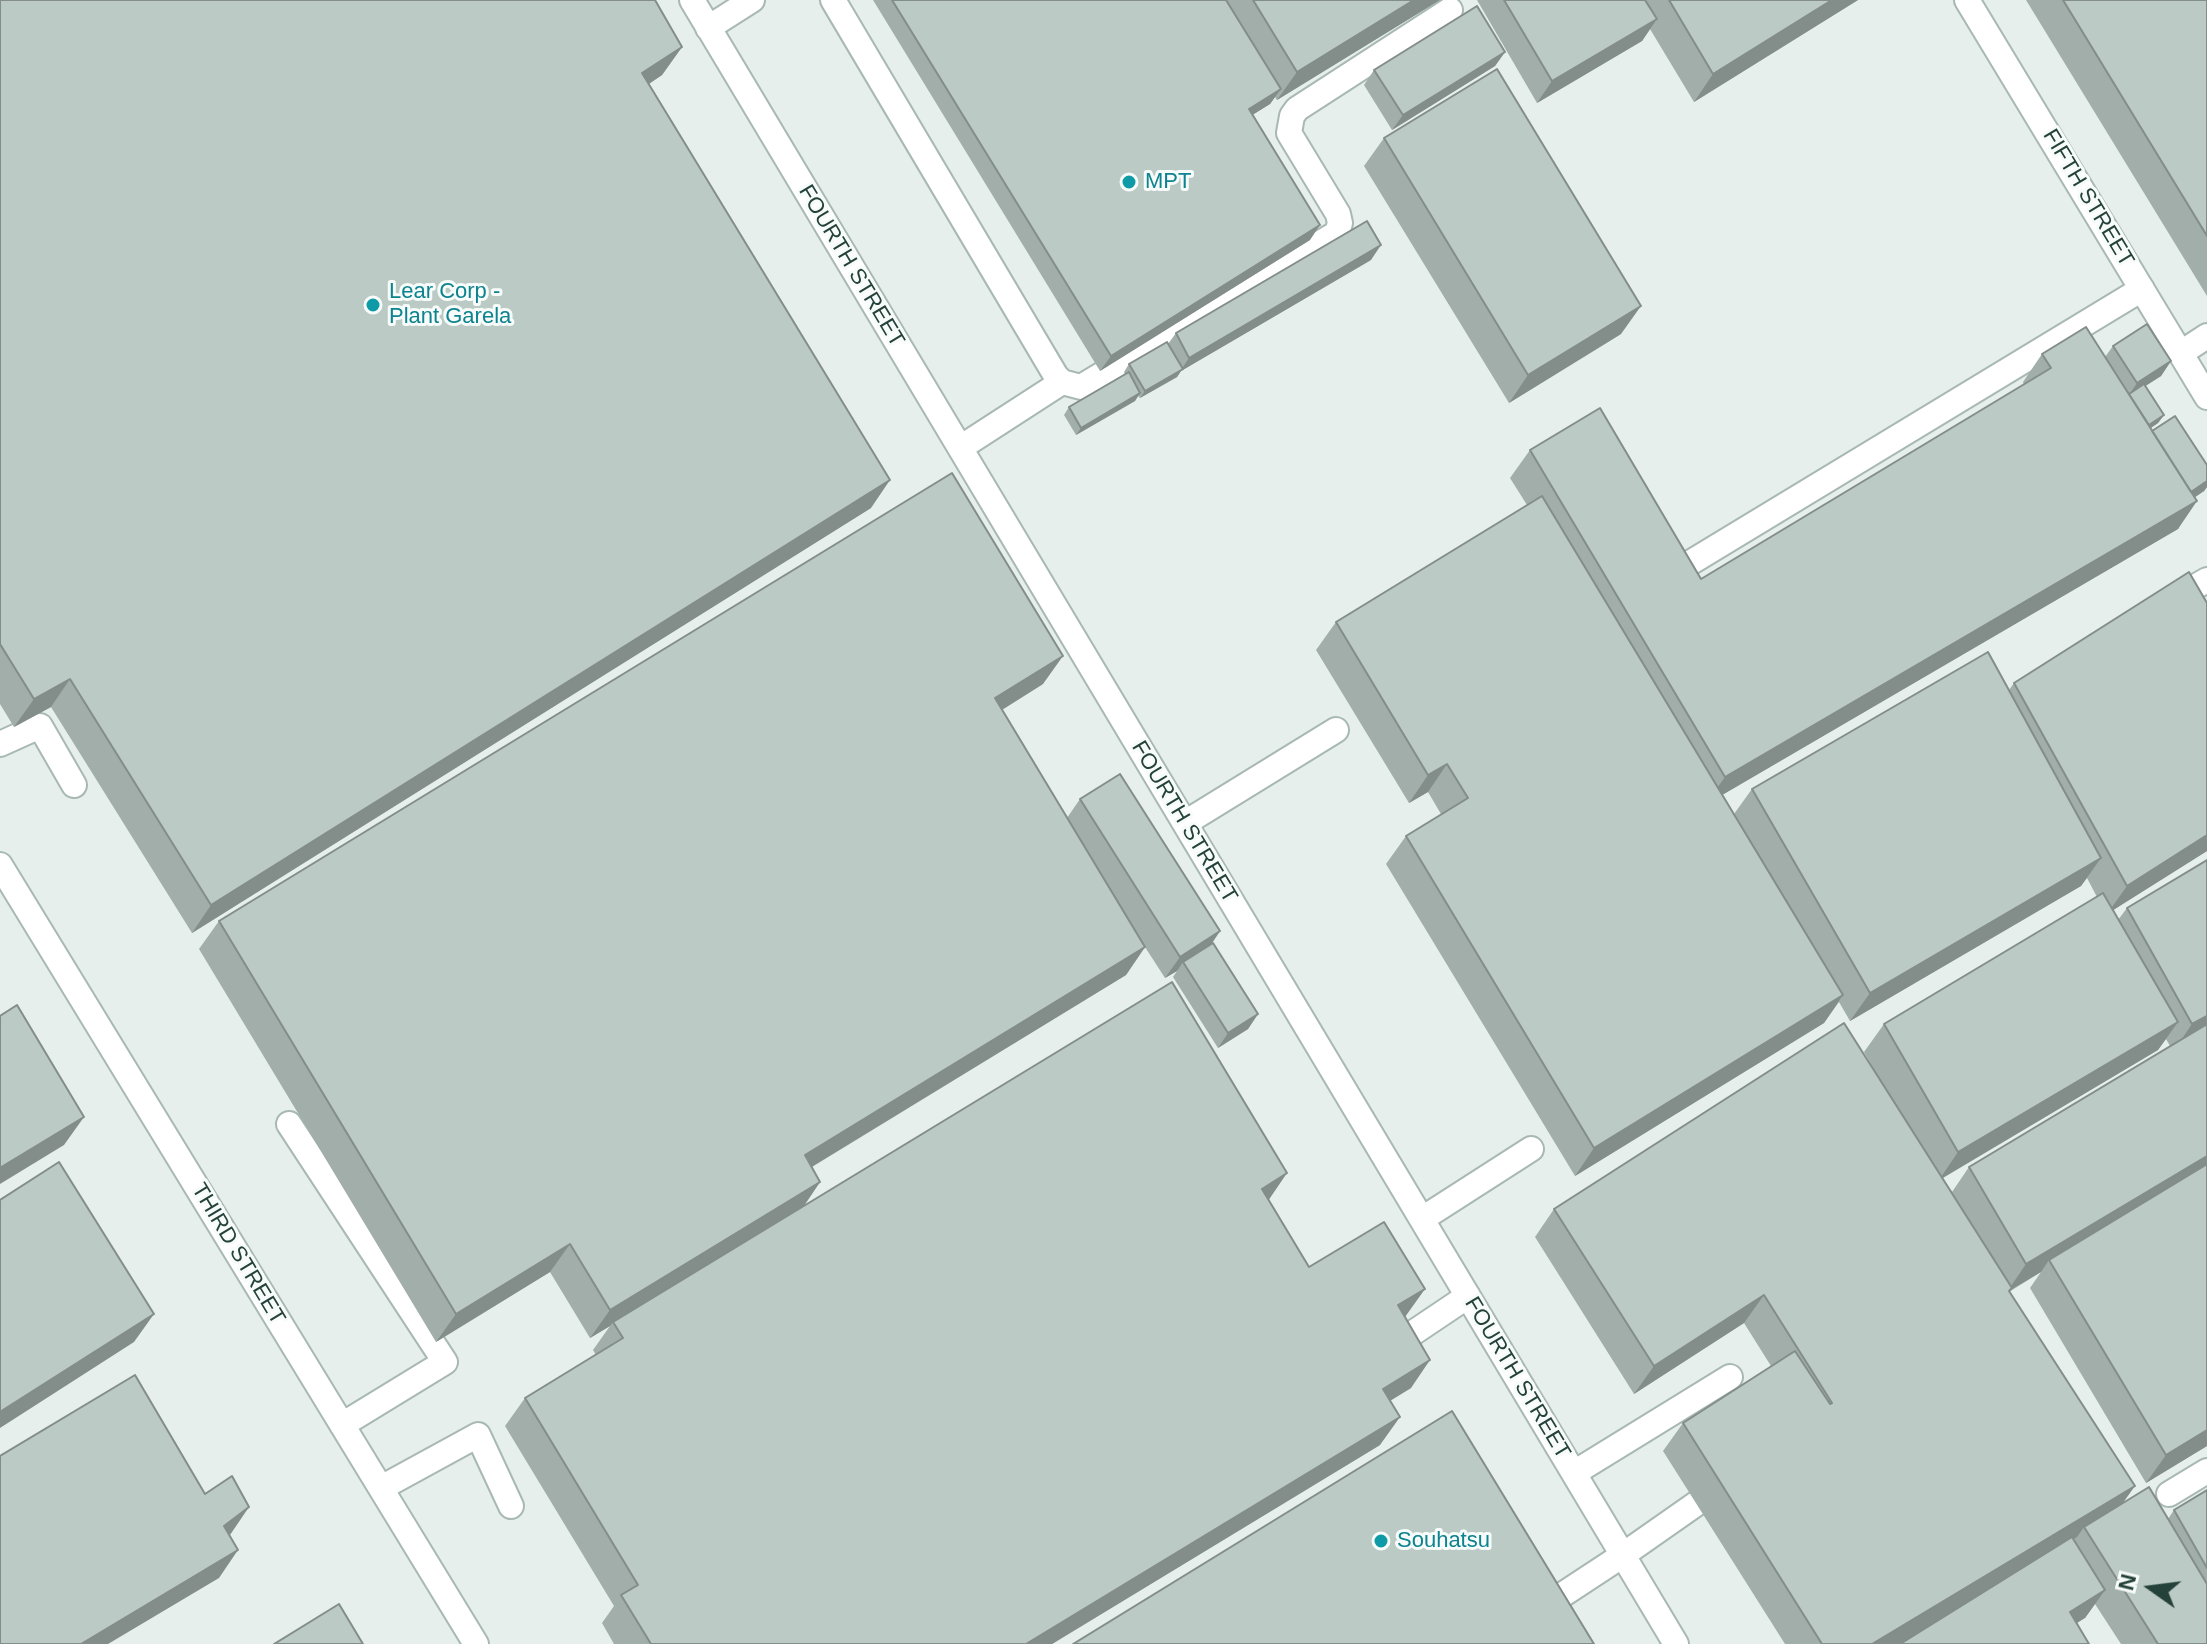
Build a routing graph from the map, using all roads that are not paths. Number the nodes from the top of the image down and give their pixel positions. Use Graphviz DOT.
graph roads {
  1 [pos="692,0"];
  2 [pos="752,0"];
  3 [pos="833,0"];
  4 [pos="1967,0"];
  5 [pos="1450,10"];
  6 [pos="708,28"];
  7 [pos="2142,289"];
  8 [pos="2207,336"];
  9 [pos="2181,353"];
  10 [pos="1062,382"];
  11 [pos="2207,397"];
  12 [pos="960,448"];
  13 [pos="1675,572"];
  14 [pos="1336,730"];
  15 [pos="0,744"];
  16 [pos="74,785"];
  17 [pos="1185,823"];
  18 [pos="0,865"];
  19 [pos="289,1124"];
  20 [pos="1531,1149"];
  21 [pos="1422,1219"];
  22 [pos="1468,1296"];
  23 [pos="1398,1343"];
  24 [pos="1730,1377"];
  25 [pos="342,1425"];
  26 [pos="2207,1471"];
  27 [pos="1574,1473"];
  28 [pos="1737,1475"];
  29 [pos="381,1488"];
  30 [pos="2169,1494"];
  31 [pos="511,1506"];
  32 [pos="1623,1555"];
  33 [pos="1553,1601"];
  34 [pos="476,1644"];
  35 [pos="1676,1644"];
  1 -- 6 [label="street, FOURTH STREET"];
  2 -- 6 [label="street"];
  3 -- 10 [label="street"];
  4 -- 7 [label="street, FIFTH STREET"];
  5 -- 10 [label="street"];
  6 -- 12 [label="street, FOURTH STREET"];
  7 -- 9 [label="street, FIFTH STREET"];
  7 -- 13 [label="street"];
  8 -- 9 [label="street"];
  9 -- 11 [label="street, FIFTH STREET"];
  10 -- 12 [label="street"];
  12 -- 17 [label="street, FOURTH STREET"];
  14 -- 17 [label="street"];
  15 -- 16 [label="street"];
  17 -- 21 [label="street, FOURTH STREET"];
  18 -- 25 [label="street, THIRD STREET"];
  19 -- 25 [label="street"];
  20 -- 21 [label="street"];
  21 -- 22 [label="street, FOURTH STREET"];
  22 -- 23 [label="street"];
  22 -- 27 [label="street, FOURTH STREET"];
  24 -- 27 [label="street"];
  25 -- 29 [label="street, THIRD STREET"];
  26 -- 30 [label="street"];
  27 -- 32 [label="street, FOURTH STREET"];
  28 -- 32 [label="street"];
  29 -- 31 [label="street"];
  29 -- 34 [label="street, THIRD STREET"];
  32 -- 33 [label="street"];
  32 -- 35 [label="street, FOURTH STREET"];
}
